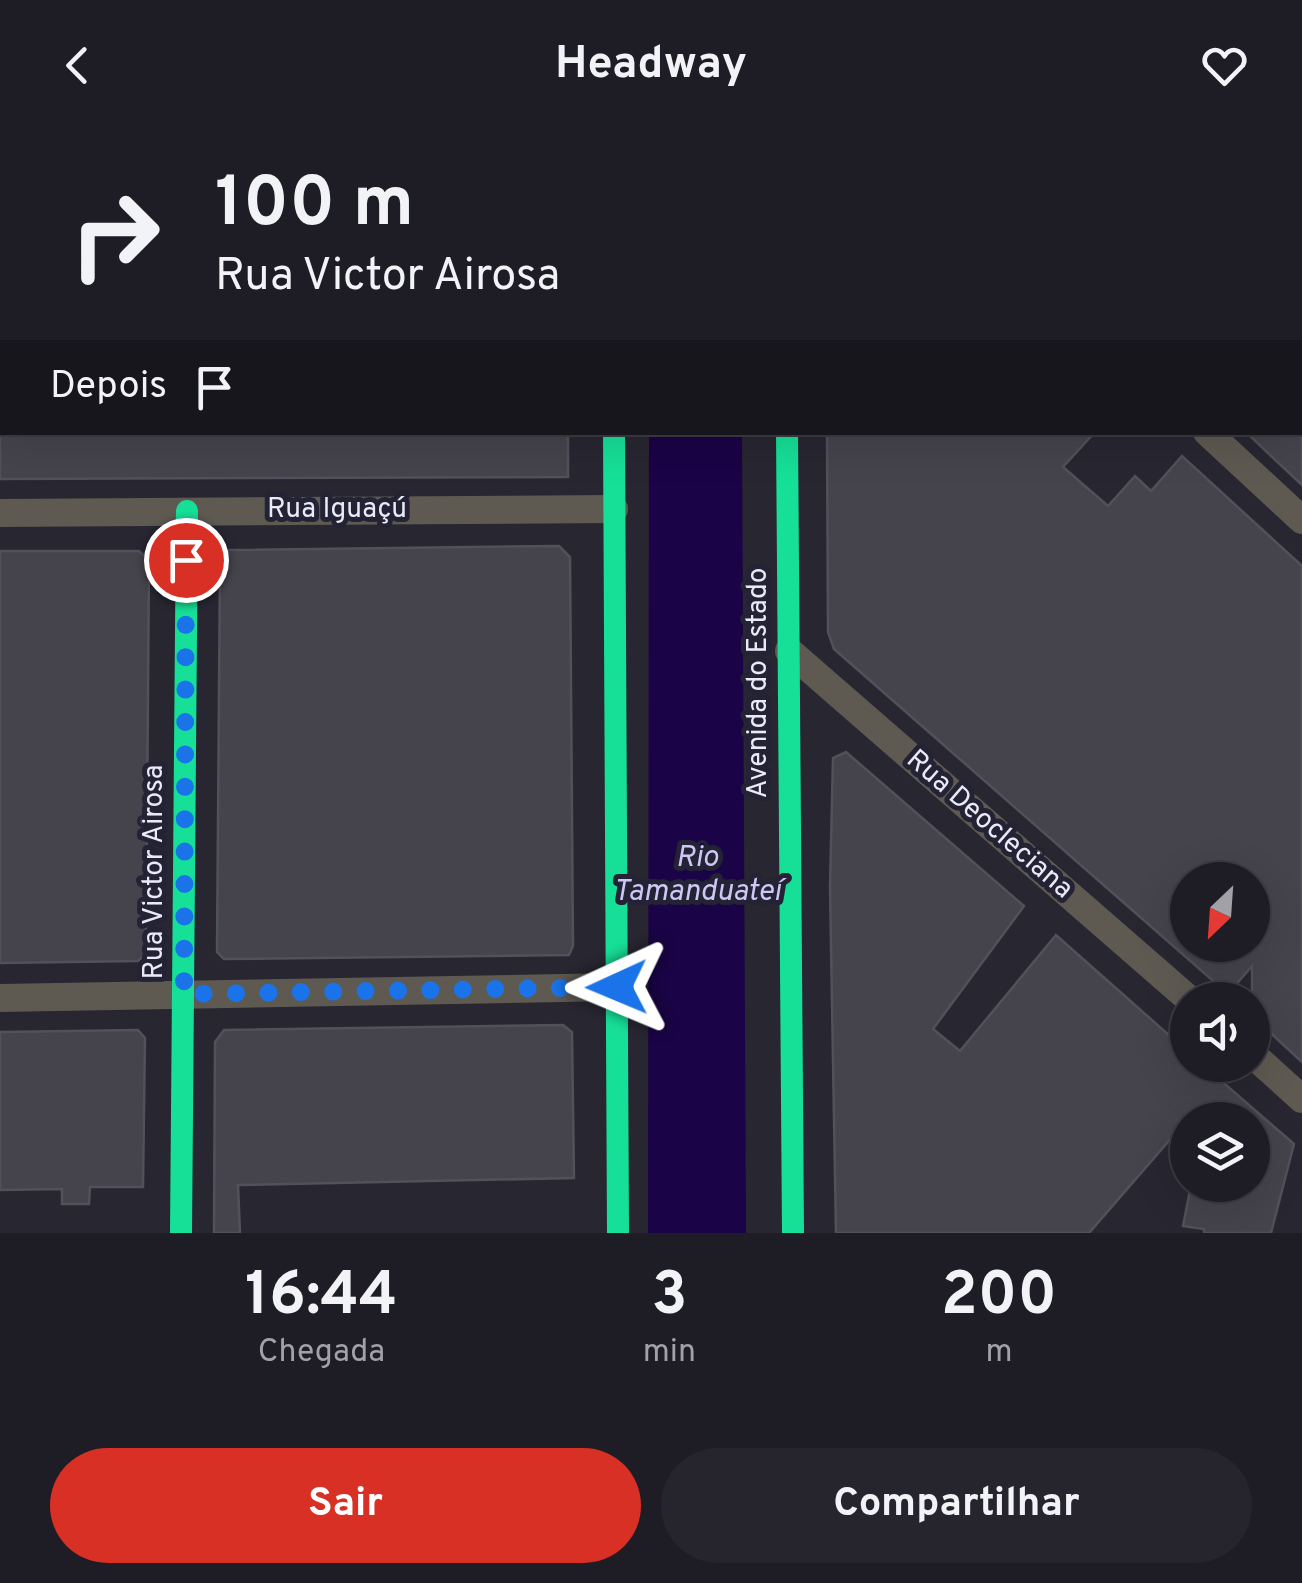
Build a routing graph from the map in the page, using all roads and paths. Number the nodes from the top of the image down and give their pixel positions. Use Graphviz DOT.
graph roads {
  1 [pos="614,435"];
  2 [pos="787,435"];
  3 [pos="1209,435"];
  4 [pos="614,509"];
  5 [pos="186,511"];
  6 [pos="0,514"];
  7 [pos="1302,520"];
  8 [pos="789,650"];
  9 [pos="1170,983"];
  10 [pos="617,987"];
  11 [pos="184,994"];
  12 [pos="0,998"];
  13 [pos="1270,1070"];
  14 [pos="1302,1098"];
  15 [pos="182,1233"];
  16 [pos="618,1233"];
  17 [pos="792,1233"];
  1 -- 4 [label="main road"];
  2 -- 8 [label="main road, Avenida do Estado"];
  3 -- 7 [label="street"];
  4 -- 5 [label="street, Rua Iguaçú"];
  4 -- 10 [label="main road"];
  5 -- 6 [label="street, Rua Iguaçú"];
  5 -- 11 [label="main road, Rua Victor Airosa"];
  8 -- 9 [label="street, Rua Deocleciana"];
  8 -- 17 [label="main road, Avenida do Estado"];
  10 -- 11 [label="street"];
  10 -- 16 [label="main road"];
  11 -- 12 [label="street"];
  11 -- 15 [label="main road, Rua Victor Airosa"];
  13 -- 14 [label="street"];
}
